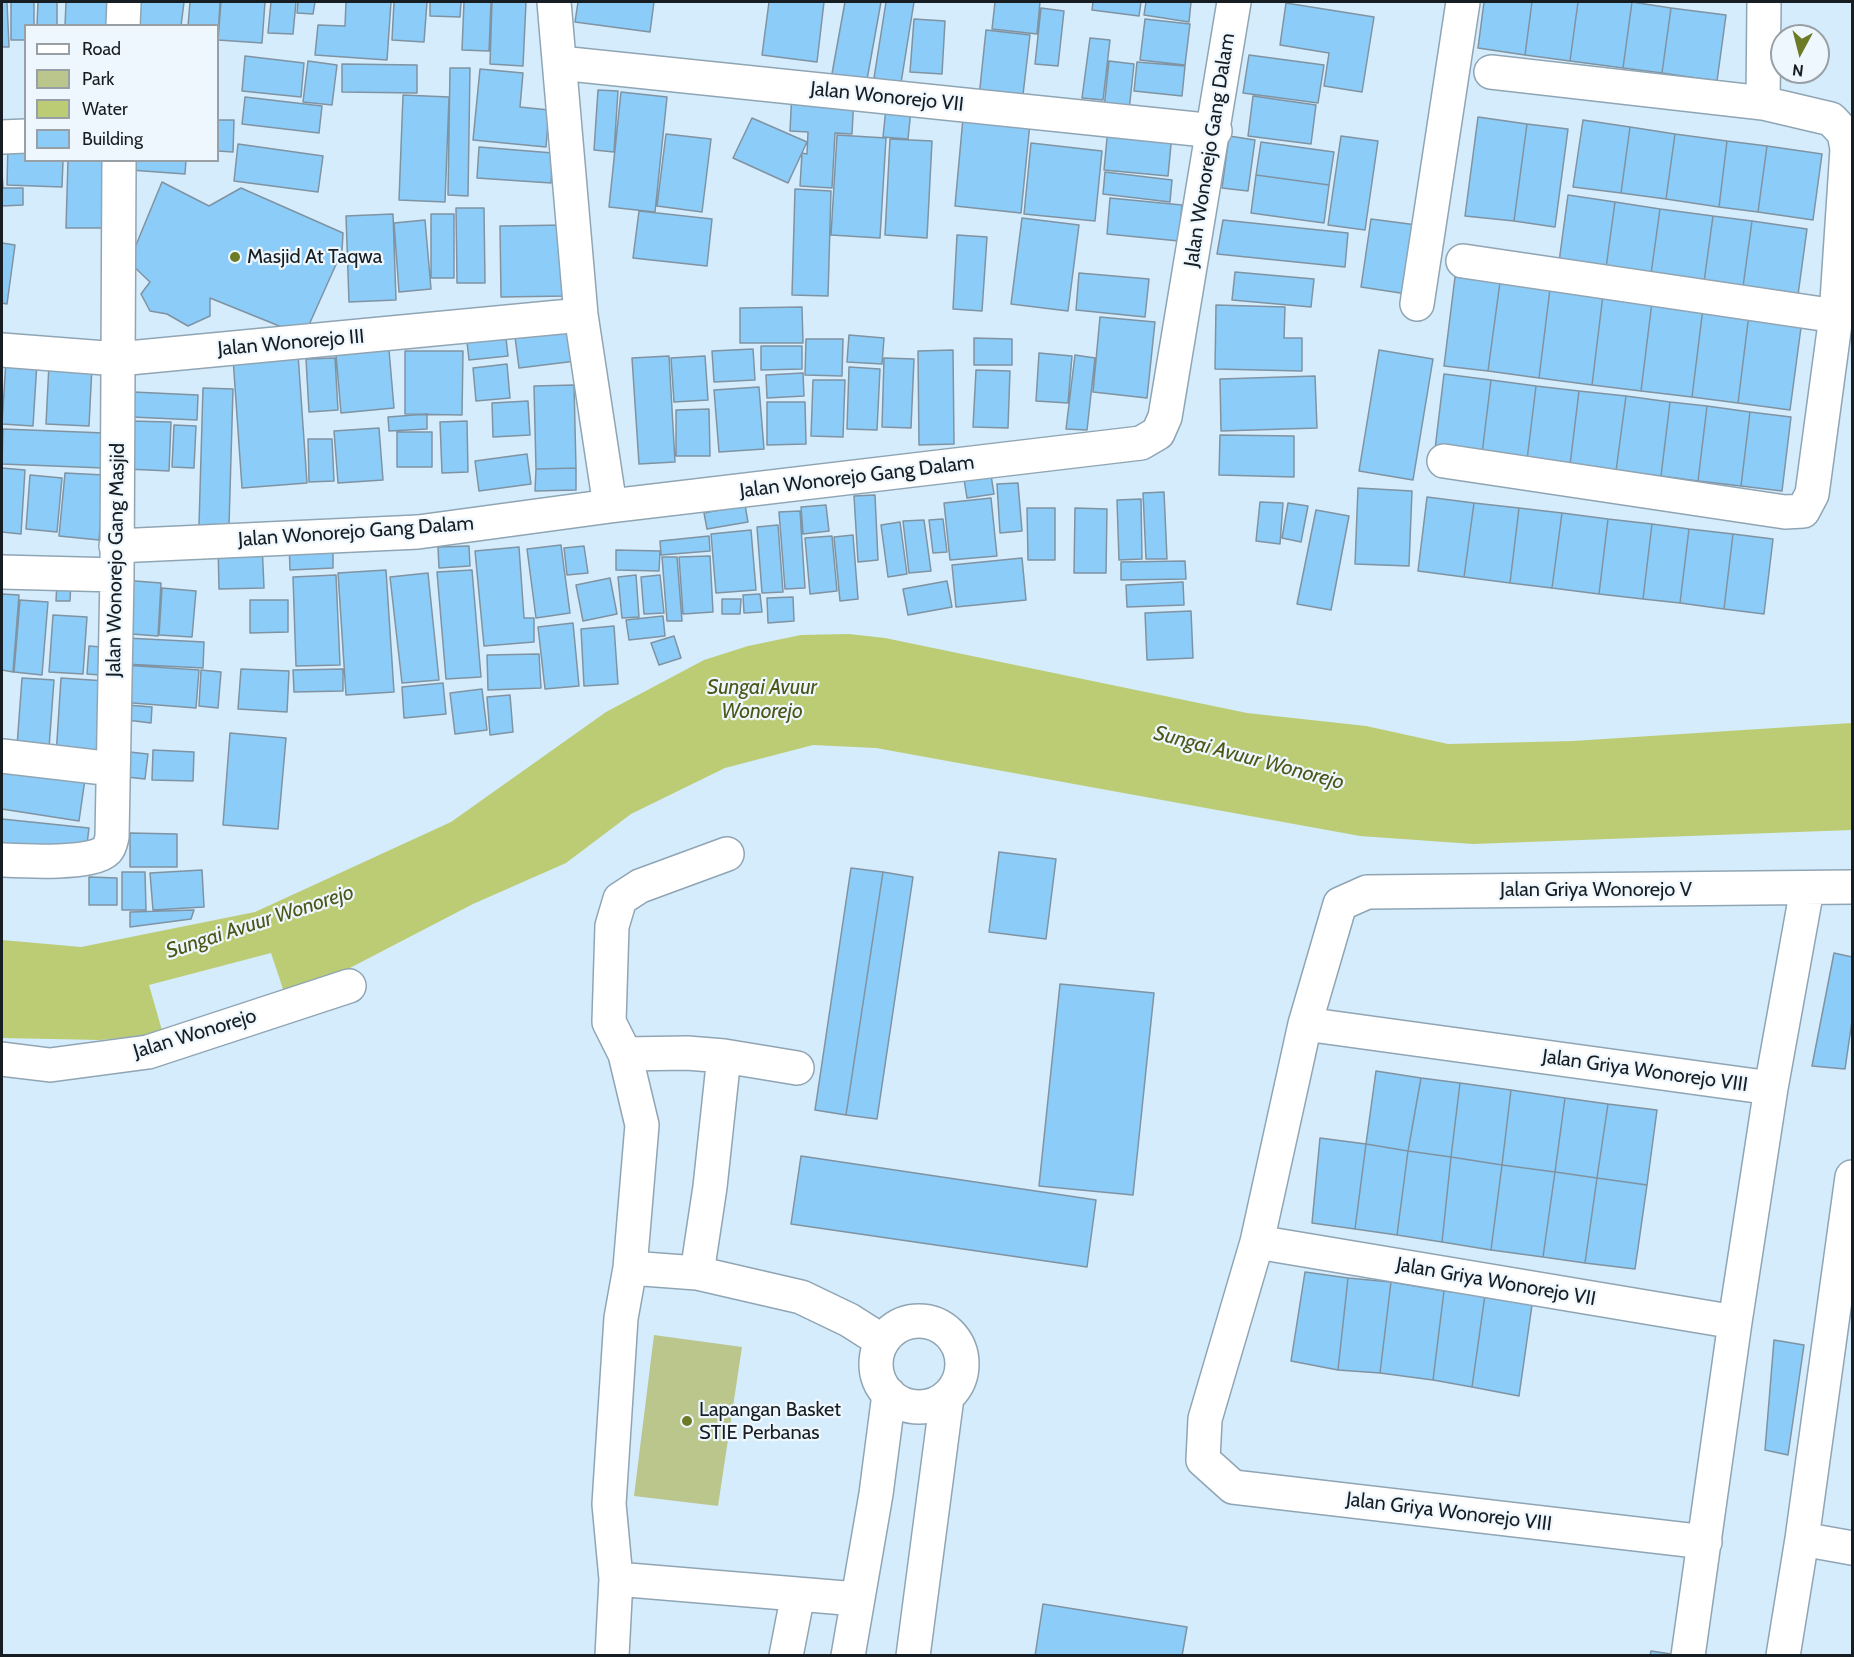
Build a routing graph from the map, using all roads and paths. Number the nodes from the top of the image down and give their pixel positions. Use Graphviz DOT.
graph roads {
  1 [pos="124,2"];
  2 [pos="555,2"];
  3 [pos="1234,2"];
  4 [pos="1463,2"];
  5 [pos="1764,2"];
  6 [pos="123,24"];
  7 [pos="560,63"];
  8 [pos="1491,72"];
  9 [pos="1763,103"];
  10 [pos="1215,131"];
  11 [pos="24,136"];
  12 [pos="2,137"];
  13 [pos="119,162"];
  14 [pos="1463,261"];
  15 [pos="1418,304"];
  16 [pos="581,315"];
  17 [pos="1836,316"];
  18 [pos="2,351"];
  19 [pos="118,359"];
  20 [pos="1444,460"];
  21 [pos="610,506"];
  22 [pos="116,560"];
  23 [pos="2,572"];
  24 [pos="2,756"];
  25 [pos="113,769"];
  26 [pos="727,854"];
  27 [pos="2,860"];
  28 [pos="1852,887"];
  29 [pos="1807,889"];
  30 [pos="349,986"];
  31 [pos="1305,1024"];
  32 [pos="625,1054"];
  33 [pos="724,1056"];
  34 [pos="2,1059"];
  35 [pos="797,1068"];
  36 [pos="1772,1088"];
  37 [pos="1852,1177"];
  38 [pos="1257,1242"];
  39 [pos="630,1268"];
  40 [pos="697,1273"];
  41 [pos="1844,1288"];
  42 [pos="1735,1322"];
  43 [pos="882,1341"];
  44 [pos="889,1395"];
  45 [pos="947,1397"];
  46 [pos="1802,1539"];
  47 [pos="1705,1542"];
  48 [pos="1852,1548"];
  49 [pos="616,1579"];
  50 [pos="798,1594"];
  51 [pos="857,1599"];
  52 [pos="612,1656"];
  53 [pos="786,1656"];
  54 [pos="848,1656"];
  55 [pos="913,1656"];
  56 [pos="1688,1656"];
  57 [pos="1783,1656"];
  1 -- 6 [label="street"];
  2 -- 7 [label="street"];
  3 -- 10 [label="street, Jalan Wonorejo Gang Dalam"];
  4 -- 15 [label="street"];
  5 -- 9 [label="street"];
  7 -- 10 [label="street, Jalan Wonorejo VII"];
  7 -- 16 [label="street"];
  8 -- 9 [label="street"];
  9 -- 17 [label="street"];
  10 -- 21 [label="street, Jalan Wonorejo Gang Dalam"];
  11 -- 12 [label="street"];
  13 -- 19 [label="street, Jalan Wonorejo Gang Masjid"];
  14 -- 17 [label="street"];
  16 -- 19 [label="street, Jalan Wonorejo III"];
  16 -- 21 [label="street"];
  17 -- 20 [label="street"];
  18 -- 19 [label="street, Jalan Wonorejo III"];
  19 -- 22 [label="street, Jalan Wonorejo Gang Masjid"];
  21 -- 22 [label="street, Jalan Wonorejo Gang Dalam"];
  22 -- 23 [label="street, Jalan Wonorejo Gang Dalam"];
  22 -- 25 [label="street, Jalan Wonorejo Gang Masjid"];
  24 -- 25 [label="street"];
  25 -- 27 [label="street, Jalan Wonorejo Gang Masjid"];
  26 -- 32 [label="street"];
  28 -- 29 [label="street, Jalan Griya Wonorejo V"];
  29 -- 31 [label="street, Jalan Griya Wonorejo V"];
  29 -- 36 [label="street"];
  30 -- 34 [label="street, Jalan Wonorejo"];
  31 -- 36 [label="street, Jalan Griya Wonorejo VIII"];
  31 -- 38 [label="street"];
  32 -- 33 [label="street"];
  32 -- 39 [label="street"];
  33 -- 35 [label="street"];
  33 -- 40 [label="street"];
  36 -- 42 [label="street"];
  37 -- 41 [label="street"];
  38 -- 42 [label="street, Jalan Griya Wonorejo VII"];
  38 -- 47 [label="street, Jalan Griya Wonorejo VIII"];
  39 -- 40 [label="street"];
  39 -- 49 [label="street"];
  40 -- 43 [label="street"];
  41 -- 46 [label="street"];
  42 -- 47 [label="street"];
  43 -- 44 [label="street"];
  43 -- 45 [label="street"];
  44 -- 45 [label="street"];
  44 -- 51 [label="street"];
  45 -- 55 [label="street"];
  46 -- 48 [label="street"];
  46 -- 57 [label="street"];
  47 -- 56 [label="street"];
  49 -- 50 [label="street"];
  49 -- 52 [label="street"];
  50 -- 51 [label="street"];
  50 -- 53 [label="street"];
  51 -- 54 [label="street"];
}
